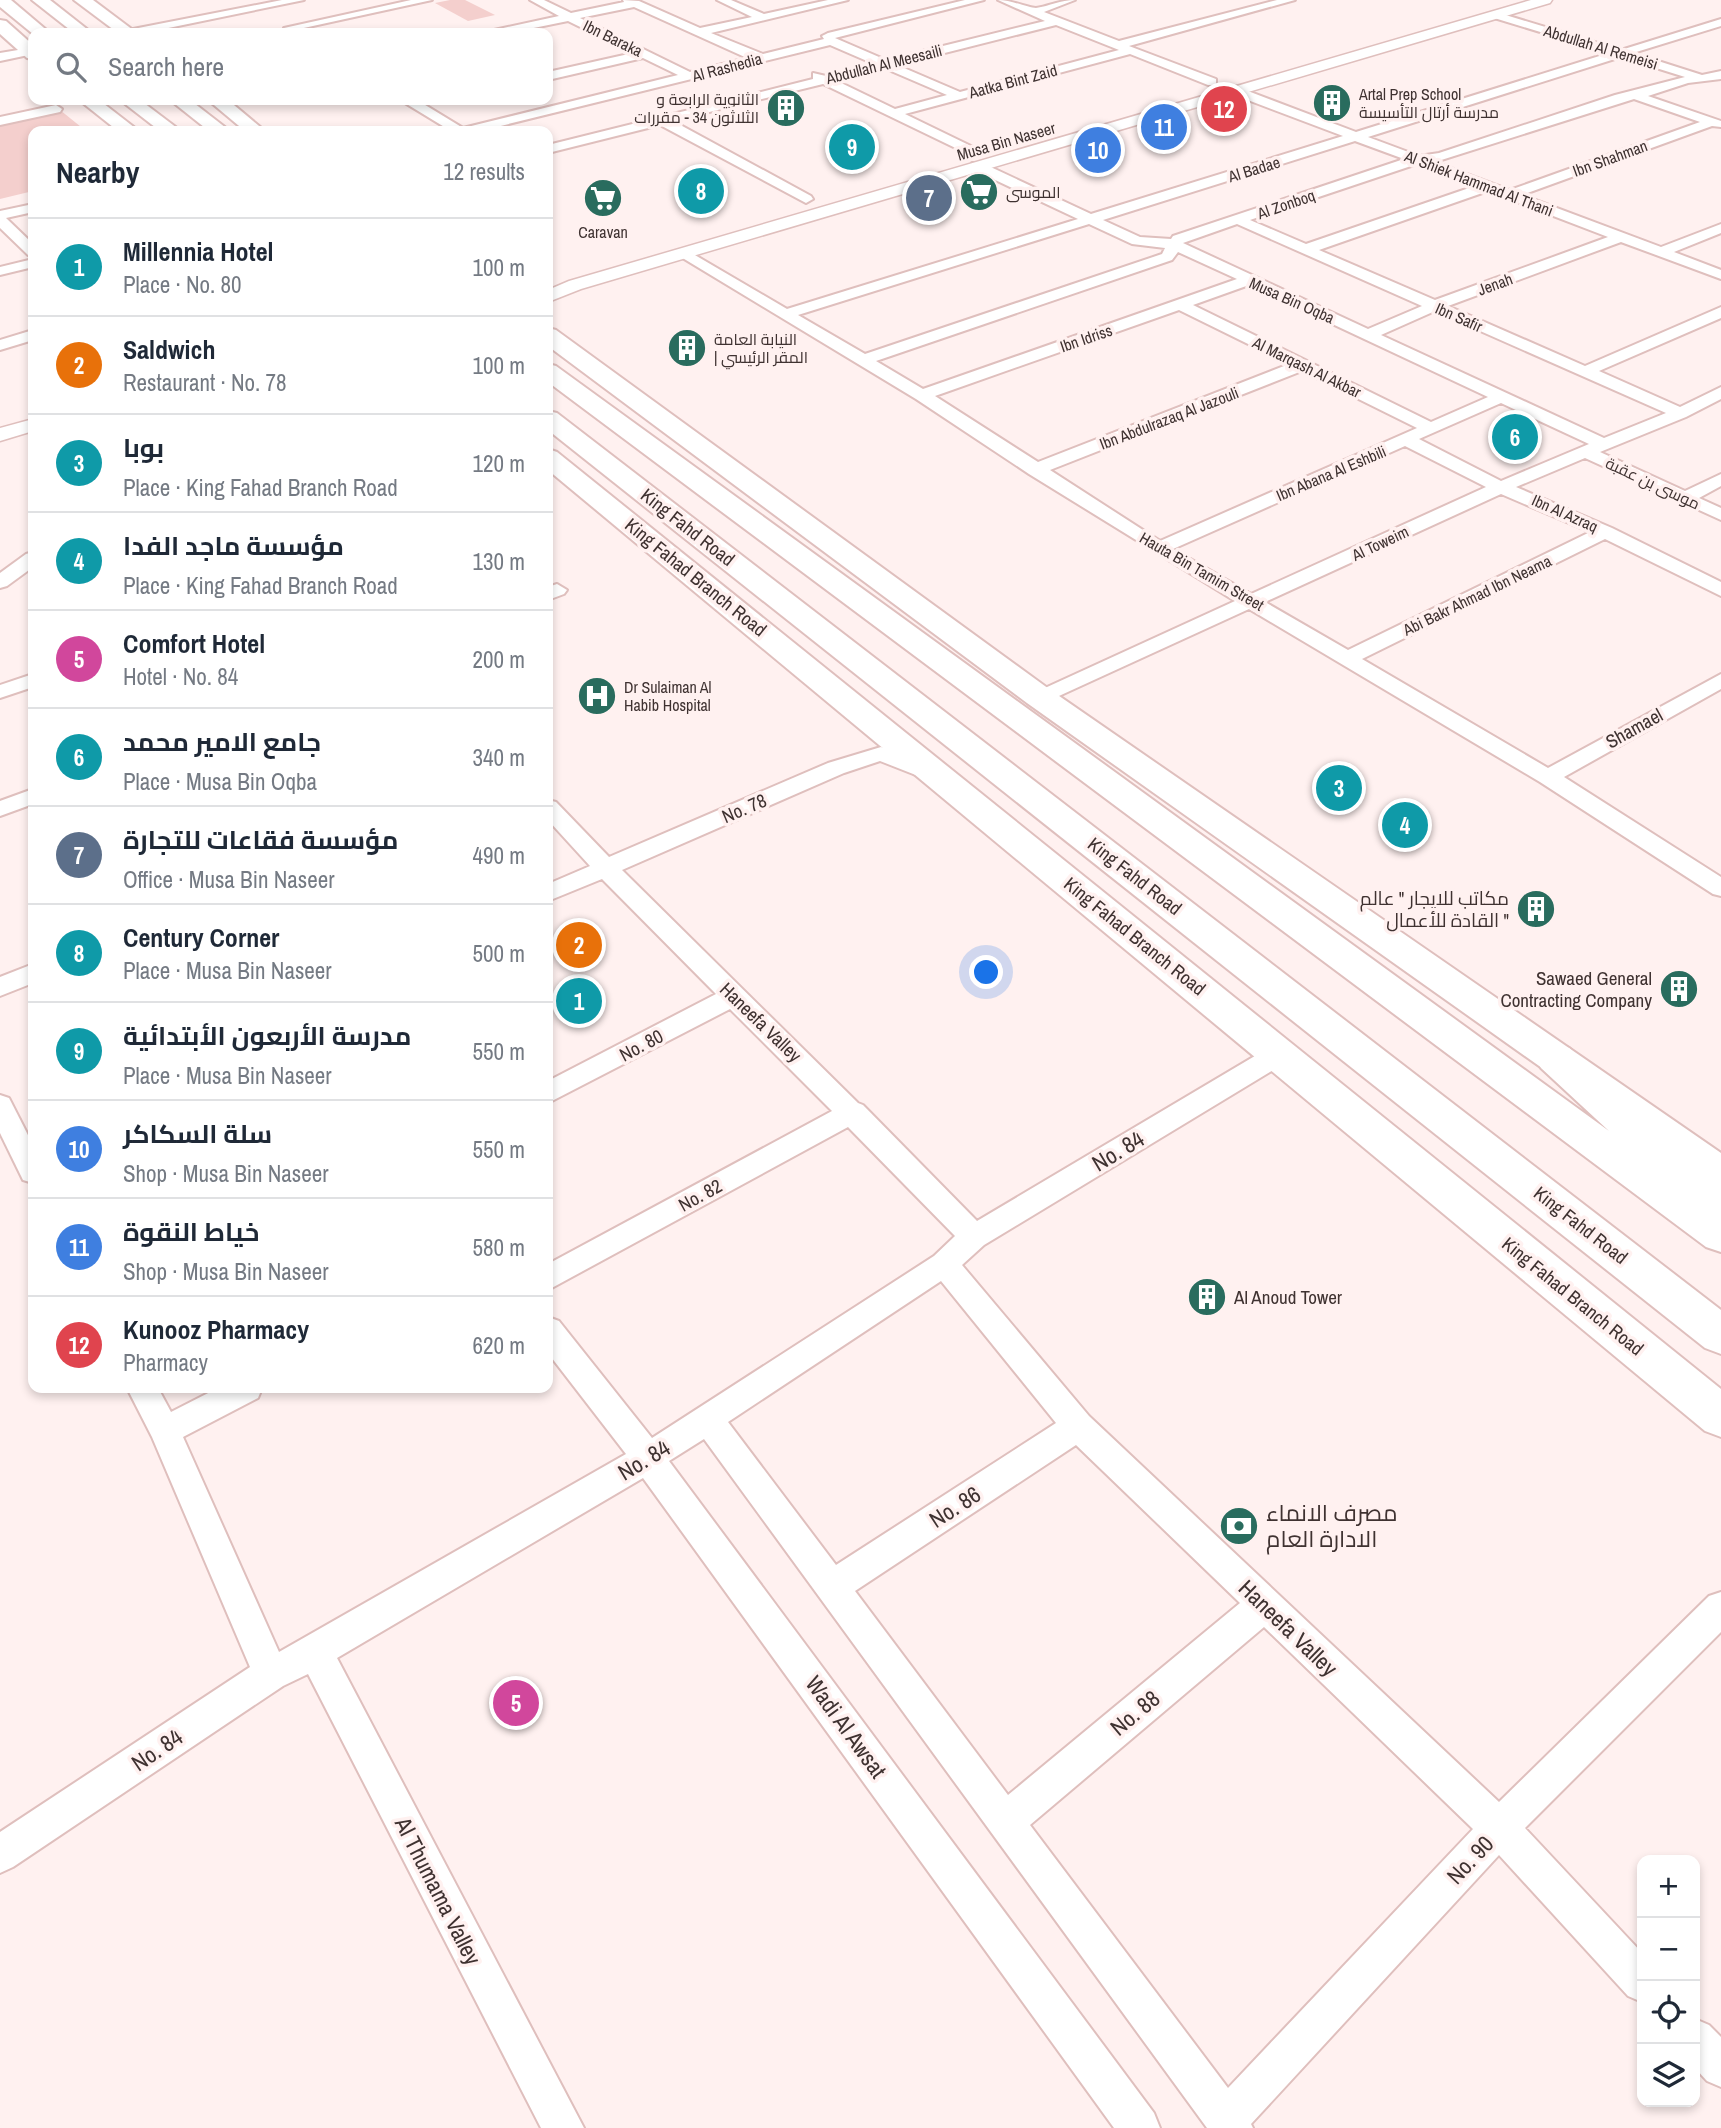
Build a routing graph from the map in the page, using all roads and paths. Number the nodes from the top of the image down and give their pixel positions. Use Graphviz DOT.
graph roads {
  1 [pos="1,0"];
  2 [pos="40,0"];
  3 [pos="82,0"];
  4 [pos="242,0"];
  5 [pos="299,0"];
  6 [pos="427,0"];
  7 [pos="536,0"];
  8 [pos="722,0"];
  9 [pos="843,0"];
  10 [pos="979,0"];
  11 [pos="1003,0"];
  12 [pos="1070,0"];
  13 [pos="1290,0"];
  14 [pos="1505,0"];
  15 [pos="1545,0"];
  16 [pos="632,2"];
  17 [pos="259,8"];
  18 [pos="1034,12"];
  19 [pos="1496,15"];
  20 [pos="571,16"];
  21 [pos="763,18"];
  22 [pos="1057,21"];
  23 [pos="1721,22"];
  24 [pos="0,25"];
  25 [pos="36,28"];
  26 [pos="77,28"];
  27 [pos="122,28"];
  28 [pos="155,28"];
  29 [pos="292,28"];
  30 [pos="304,28"];
  31 [pos="517,28"];
  32 [pos="700,32"];
  33 [pos="831,41"];
  34 [pos="1118,45"];
  35 [pos="28,50"];
  36 [pos="1131,50"];
  37 [pos="28,53"];
  38 [pos="1623,53"];
  39 [pos="645,54"];
  40 [pos="0,57"];
  41 [pos="1304,57"];
  42 [pos="767,58"];
  43 [pos="885,64"];
  44 [pos="1326,64"];
  45 [pos="553,75"];
  46 [pos="1721,75"];
  47 [pos="691,77"];
  48 [pos="823,79"];
  49 [pos="1687,80"];
  50 [pos="1706,80"];
  51 [pos="1212,82"];
  52 [pos="1721,90"];
  53 [pos="1236,91"];
  54 [pos="959,96"];
  55 [pos="1637,96"];
  56 [pos="1138,104"];
  57 [pos="95,105"];
  58 [pos="121,105"];
  59 [pos="136,105"];
  60 [pos="185,105"];
  61 [pos="212,105"];
  62 [pos="223,105"];
  63 [pos="418,105"];
  64 [pos="56,109"];
  65 [pos="895,113"];
  66 [pos="1158,113"];
  67 [pos="661,120"];
  68 [pos="0,121"];
  69 [pos="1716,123"];
  70 [pos="123,126"];
  71 [pos="145,126"];
  72 [pos="165,126"];
  73 [pos="214,126"];
  74 [pos="249,126"];
  75 [pos="452,126"];
  76 [pos="486,126"];
  77 [pos="1360,136"];
  78 [pos="1022,137"];
  79 [pos="553,148"];
  80 [pos="977,155"];
  81 [pos="945,159"];
  82 [pos="1416,160"];
  83 [pos="1490,186"];
  84 [pos="1509,195"];
  85 [pos="812,197"];
  86 [pos="780,207"];
  87 [pos="28,210"];
  88 [pos="0,218"];
  89 [pos="1093,219"];
  90 [pos="1239,220"];
  91 [pos="1721,228"];
  92 [pos="1624,236"];
  93 [pos="1173,244"];
  94 [pos="28,248"];
  95 [pos="1309,248"];
  96 [pos="1662,252"];
  97 [pos="683,254"];
  98 [pos="28,264"];
  99 [pos="0,271"];
  100 [pos="1721,275"];
  101 [pos="1249,280"];
  102 [pos="553,282"];
  103 [pos="575,285"];
  104 [pos="553,296"];
  105 [pos="1181,304"];
  106 [pos="1434,306"];
  107 [pos="1721,312"];
  108 [pos="787,314"];
  109 [pos="1368,334"];
  110 [pos="28,337"];
  111 [pos="553,339"];
  112 [pos="0,345"];
  113 [pos="864,360"];
  114 [pos="1302,365"];
  115 [pos="1584,372"];
  116 [pos="553,376"];
  117 [pos="1721,392"];
  118 [pos="922,395"];
  119 [pos="1501,397"];
  120 [pos="1680,413"];
  121 [pos="553,422"];
  122 [pos="28,427"];
  123 [pos="1433,429"];
  124 [pos="0,435"];
  125 [pos="1407,440"];
  126 [pos="1605,445"];
  127 [pos="28,446"];
  128 [pos="1585,452"];
  129 [pos="0,454"];
  130 [pos="553,461"];
  131 [pos="1035,470"];
  132 [pos="1721,479"];
  133 [pos="1503,486"];
  134 [pos="1686,498"];
  135 [pos="1721,515"];
  136 [pos="1605,532"];
  137 [pos="1159,548"];
  138 [pos="0,557"];
  139 [pos="28,564"];
  140 [pos="28,566"];
  141 [pos="0,582"];
  142 [pos="1721,590"];
  143 [pos="1254,602"];
  144 [pos="1348,658"];
  145 [pos="1721,680"];
  146 [pos="28,682"];
  147 [pos="0,692"];
  148 [pos="1041,697"];
  149 [pos="1548,777"];
  150 [pos="943,779"];
  151 [pos="28,798"];
  152 [pos="0,809"];
  153 [pos="553,812"];
  154 [pos="604,867"];
  155 [pos="1721,888"];
  156 [pos="553,891"];
  157 [pos="28,975"];
  158 [pos="0,987"];
  159 [pos="734,996"];
  160 [pos="1279,1054"];
  161 [pos="1555,1058"];
  162 [pos="553,1090"];
  163 [pos="0,1105"];
  164 [pos="853,1112"];
  165 [pos="18,1146"];
  166 [pos="28,1163"];
  167 [pos="1721,1174"];
  168 [pos="1721,1210"];
  169 [pos="1721,1235"];
  170 [pos="974,1237"];
  171 [pos="944,1264"];
  172 [pos="553,1275"];
  173 [pos="1721,1335"];
  174 [pos="553,1336"];
  175 [pos="145,1393"];
  176 [pos="237,1393"];
  177 [pos="1721,1417"];
  178 [pos="709,1421"];
  179 [pos="1078,1426"];
  180 [pos="164,1431"];
  181 [pos="648,1458"];
  182 [pos="832,1587"];
  183 [pos="1264,1605"];
  184 [pos="1721,1608"];
  185 [pos="315,1652"];
  186 [pos="271,1674"];
  187 [pos="1006,1821"];
  188 [pos="1499,1828"];
  189 [pos="0,1854"];
  190 [pos="1641,1981"];
  191 [pos="1700,2044"];
  192 [pos="1721,2067"];
  193 [pos="1229,2124"];
  194 [pos="563,2128"];
  195 [pos="1139,2128"];
  1 -- 25 [label="main road"];
  2 -- 26 [label="main road"];
  3 -- 27 [label="main road"];
  4 -- 17 [label="street"];
  5 -- 17 [label="street"];
  6 -- 30 [label="street"];
  7 -- 20 [label="street, Ibn Baraka"];
  8 -- 21 [label="street"];
  9 -- 21 [label="street"];
  10 -- 33 [label="street, Al Rashedia"];
  11 -- 18 [label="street"];
  12 -- 18 [label="street"];
  13 -- 34 [label="street"];
  14 -- 41 [label="street, Musa Bin Naseer"];
  15 -- 19 [label="street"];
  16 -- 20 [label="street"];
  16 -- 32 [label="street, Musa Bin Oqba"];
  17 -- 28 [label="street"];
  17 -- 29 [label="street"];
  18 -- 22 [label="street"];
  19 -- 38 [label="street, Abdullah Al Remeisi"];
  19 -- 44 [label="street"];
  20 -- 31 [label="street"];
  20 -- 39 [label="street, Ibn Baraka"];
  21 -- 32 [label="street"];
  22 -- 34 [label="street"];
  22 -- 43 [label="street, Abdullah Al Meesaili"];
  23 -- 38 [label="street, Al Badae"];
  24 -- 35 [label="main road"];
  32 -- 42 [label="street, Musa Bin Oqba"];
  33 -- 42 [label="street, Al Rashedia"];
  33 -- 43 [label="street"];
  34 -- 36 [label="street"];
  36 -- 51 [label="street"];
  36 -- 54 [label="street, Aatka Bint Zaid"];
  37 -- 40 [label="street"];
  38 -- 50 [label="street, Abdullah Al Remeisi"];
  38 -- 77 [label="street, Al Badae"];
  39 -- 45 [label="street"];
  39 -- 47 [label="street, Ibn Baraka"];
  41 -- 44 [label="street"];
  41 -- 51 [label="street, Musa Bin Naseer"];
  42 -- 47 [label="street, Al Rashedia"];
  42 -- 48 [label="street, Musa Bin Oqba"];
  43 -- 48 [label="street, Abdullah Al Meesaili"];
  43 -- 54 [label="street"];
  44 -- 53 [label="street"];
  46 -- 50 [label="street, Al Zonboq"];
  47 -- 76 [label="street, Al Rashedia"];
  48 -- 65 [label="street, Musa Bin Oqba"];
  48 -- 67 [label="street, Abdullah Al Meesaili"];
  49 -- 50 [label="street, Al Zonboq"];
  49 -- 52 [label="street"];
  49 -- 55 [label="street, Al Zonboq"];
  51 -- 56 [label="street, Musa Bin Naseer"];
  53 -- 66 [label="street"];
  53 -- 77 [label="street, Al Shiek Hammad Al Thani"];
  54 -- 65 [label="street, Aatka Bint Zaid"];
  55 -- 69 [label="street"];
  55 -- 82 [label="street, Al Zonboq"];
  56 -- 66 [label="street"];
  56 -- 78 [label="street, Musa Bin Naseer"];
  57 -- 70 [label="main road"];
  58 -- 71 [label="main road"];
  59 -- 72 [label="main road"];
  60 -- 73 [label="main road"];
  61 -- 74 [label="main road"];
  62 -- 74 [label="main road"];
  63 -- 75 [label="street"];
  64 -- 68 [label="street"];
  65 -- 80 [label="street, Musa Bin Oqba"];
  66 -- 80 [label="street"];
  67 -- 79 [label="street, Abdullah Al Meesaili"];
  67 -- 85 [label="street"];
  69 -- 84 [label="street, Ibn Shahman"];
  77 -- 82 [label="street, Al Shiek Hammad Al Thani"];
  77 -- 89 [label="street, Al Badae"];
  80 -- 81 [label="street, Musa Bin Naseer"];
  80 -- 89 [label="street, Musa Bin Oqba"];
  80 -- 97 [label="street"];
  82 -- 83 [label="street, Al Shiek Hammad Al Thani"];
  82 -- 90 [label="street, Al Zonboq"];
  83 -- 84 [label="street, Al Shiek Hammad Al Thani"];
  83 -- 95 [label="street"];
  84 -- 92 [label="street, Al Shiek Hammad Al Thani"];
  85 -- 86 [label="street"];
  87 -- 88 [label="street"];
  88 -- 94 [label="street"];
  89 -- 93 [label="street, Musa Bin Oqba"];
  89 -- 108 [label="street, Al Badae"];
  90 -- 93 [label="street, Al Zonboq"];
  90 -- 95 [label="street, Ibn Safir"];
  91 -- 96 [label="street"];
  92 -- 96 [label="street, Al Shiek Hammad Al Thani"];
  92 -- 106 [label="street, Jenah"];
  93 -- 101 [label="street, Musa Bin Oqba"];
  93 -- 113 [label="street, Al Zonboq"];
  95 -- 106 [label="street, Ibn Safir"];
  96 -- 100 [label="street, Al Shiek Hammad Al Thani"];
  97 -- 103 [label="street"];
  97 -- 108 [label="street, Hauta Bin Tamim Street"];
  98 -- 99 [label="street"];
  101 -- 105 [label="street, Ibn Idriss"];
  101 -- 109 [label="street, Musa Bin Oqba"];
  102 -- 103 [label="street"];
  103 -- 104 [label="street"];
  105 -- 114 [label="street, Al Marqash Al Akbar"];
  105 -- 118 [label="street, Ibn Idriss"];
  106 -- 109 [label="street, Jenah"];
  106 -- 115 [label="street, Ibn Safir"];
  107 -- 115 [label="street"];
  108 -- 113 [label="street, Hauta Bin Tamim Street"];
  109 -- 119 [label="street, Musa Bin Oqba"];
  110 -- 112 [label="street"];
  111 -- 148 [label="main road"];
  113 -- 118 [label="street, Hauta Bin Tamim Street"];
  114 -- 123 [label="street, Al Marqash Al Akbar"];
  114 -- 131 [label="street, Ibn Abdulrazaq Al Jazouli"];
  115 -- 120 [label="street, Ibn Safir"];
  116 -- 169 [label="main road"];
  117 -- 120 [label="street, Al Toweim"];
  118 -- 131 [label="street, Hauta Bin Tamim Street"];
  119 -- 123 [label="street, Ibn Abana Al Eshbili"];
  119 -- 126 [label="street, Musa Bin Oqba"];
  120 -- 126 [label="street, Al Toweim"];
  121 -- 173 [label="main road, King Fahd Road"];
  122 -- 124 [label="street"];
  123 -- 125 [label="street, Ibn Abana Al Eshbili"];
  125 -- 133 [label="street, Ibn Al Azraq"];
  125 -- 137 [label="street, Ibn Abana Al Eshbili"];
  126 -- 128 [label="street, Al Toweim"];
  127 -- 129 [label="street"];
  128 -- 133 [label="street, Al Toweim"];
  128 -- 134 [label="street, موسى بن عقبة"];
  130 -- 150 [label="main road, King Fahad Branch Road"];
  131 -- 137 [label="street, Hauta Bin Tamim Street"];
  132 -- 134 [label="street"];
  133 -- 136 [label="street, Ibn Al Azraq"];
  133 -- 143 [label="street, Al Toweim"];
  134 -- 135 [label="street, موسى بن عقبة"];
  136 -- 142 [label="street, Ibn Al Azraq"];
  136 -- 144 [label="street, Abi Bakr Ahmad Ibn Neama"];
  137 -- 143 [label="street, Hauta Bin Tamim Street"];
  138 -- 139 [label="street"];
  140 -- 141 [label="street"];
  143 -- 144 [label="street, Hauta Bin Tamim Street"];
  143 -- 148 [label="street, Al Toweim"];
  144 -- 149 [label="street, Hauta Bin Tamim Street"];
  145 -- 149 [label="street, Shamael"];
  146 -- 147 [label="street"];
  148 -- 161 [label="main road"];
  149 -- 155 [label="street, Hauta Bin Tamim Street"];
  150 -- 154 [label="street, No. 78"];
  150 -- 160 [label="main road, King Fahad Branch Road"];
  151 -- 152 [label="street"];
  153 -- 154 [label="street, Haneefa Valley"];
  154 -- 156 [label="street, No. 78"];
  154 -- 159 [label="street, Haneefa Valley"];
  157 -- 158 [label="street"];
  159 -- 162 [label="street, No. 80"];
  159 -- 164 [label="street, Haneefa Valley"];
  160 -- 170 [label="street, No. 84"];
  160 -- 177 [label="main road, King Fahad Branch Road"];
  161 -- 167 [label="main road"];
  161 -- 168 [label="main road"];
  163 -- 165 [label="street"];
  164 -- 170 [label="street, Haneefa Valley"];
  164 -- 172 [label="street, No. 82"];
  165 -- 166 [label="street"];
  170 -- 171 [label="street, No. 84"];
  171 -- 178 [label="street, No. 84"];
  171 -- 179 [label="street, Haneefa Valley"];
  174 -- 181 [label="street, Wadi Al Awsat"];
  175 -- 180 [label="street"];
  176 -- 180 [label="street"];
  178 -- 181 [label="street, No. 84"];
  178 -- 182 [label="street"];
  179 -- 182 [label="street, No. 86"];
  179 -- 183 [label="street, Haneefa Valley"];
  180 -- 186 [label="street"];
  181 -- 185 [label="street, No. 84"];
  181 -- 195 [label="street, Wadi Al Awsat"];
  182 -- 187 [label="street"];
  183 -- 187 [label="street, No. 88"];
  183 -- 188 [label="street, Haneefa Valley"];
  184 -- 188 [label="street, No. 90"];
  185 -- 186 [label="street, No. 84"];
  185 -- 194 [label="street, Al Thumama Valley"];
  186 -- 189 [label="street, No. 84"];
  187 -- 193 [label="street"];
  188 -- 190 [label="street, Haneefa Valley"];
  188 -- 193 [label="street, No. 90"];
  191 -- 192 [label="street"];
}
